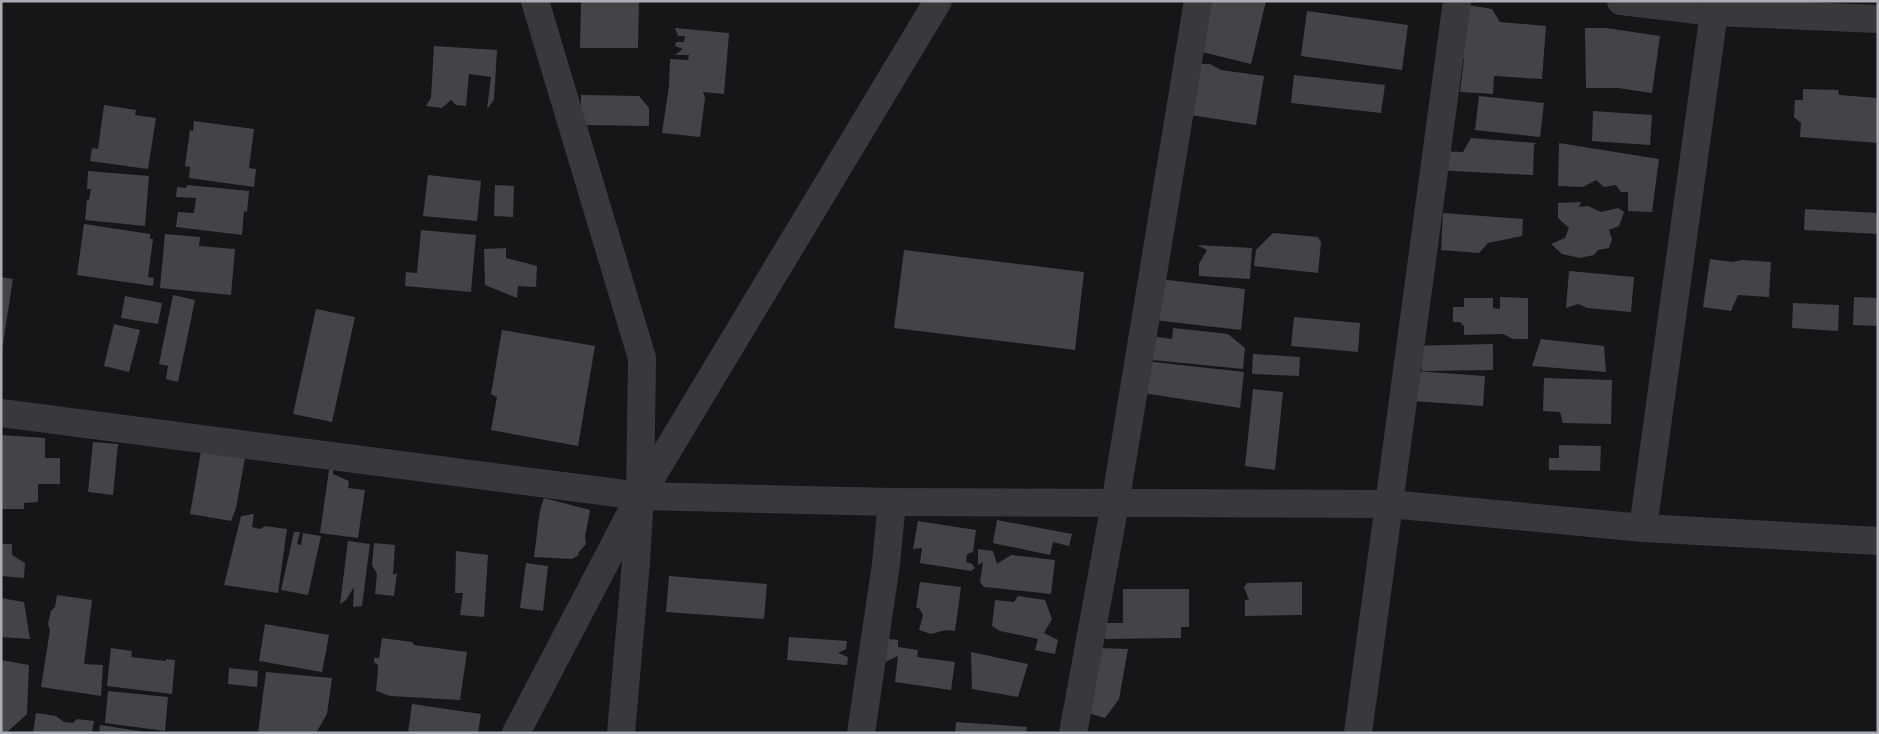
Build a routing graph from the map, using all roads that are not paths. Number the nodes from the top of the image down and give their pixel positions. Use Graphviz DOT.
graph roads {
  1 [pos="535,1"];
  2 [pos="938,1"];
  3 [pos="1198,1"];
  4 [pos="1457,1"];
  5 [pos="1621,1"];
  6 [pos="1714,12"];
  7 [pos="1878,19"];
  8 [pos="1,413"];
  9 [pos="640,496"];
  10 [pos="892,502"];
  11 [pos="1115,504"];
  12 [pos="1390,504"];
  13 [pos="1643,528"];
  14 [pos="1878,541"];
  15 [pos="516,733"];
  16 [pos="621,733"];
  17 [pos="861,733"];
  18 [pos="1074,733"];
  19 [pos="1358,733"];
  1 -- 9 [label="street"];
  2 -- 9 [label="street"];
  3 -- 11 [label="street"];
  4 -- 12 [label="street"];
  5 -- 6 [label="street"];
  6 -- 7 [label="street"];
  6 -- 13 [label="street"];
  8 -- 9 [label="street"];
  9 -- 10 [label="street"];
  9 -- 15 [label="street"];
  9 -- 16 [label="street"];
  10 -- 11 [label="street"];
  10 -- 17 [label="street"];
  11 -- 12 [label="street"];
  11 -- 18 [label="street"];
  12 -- 13 [label="street"];
  12 -- 19 [label="street"];
  13 -- 14 [label="street"];
}
